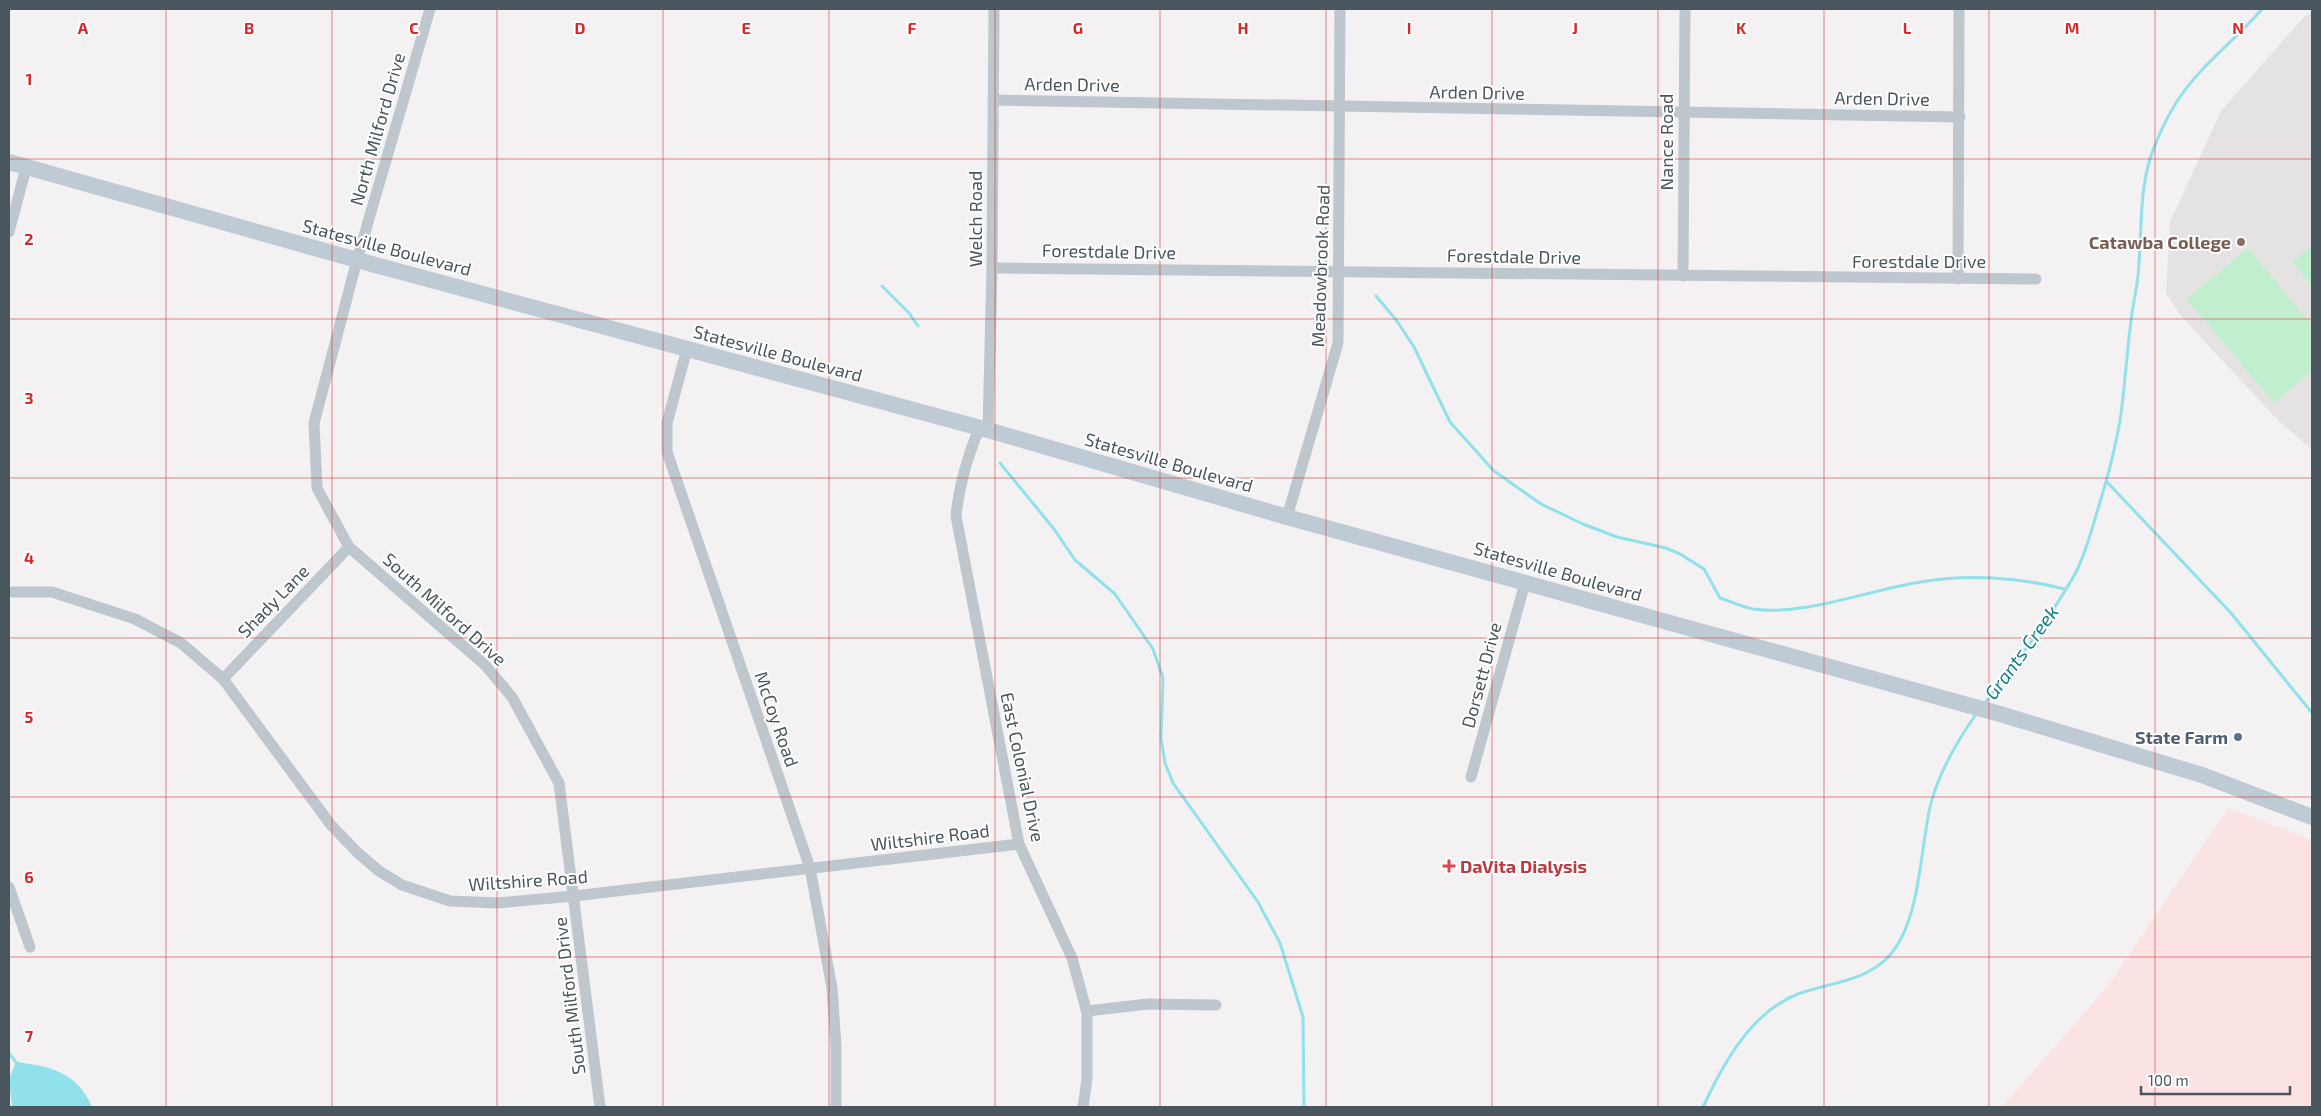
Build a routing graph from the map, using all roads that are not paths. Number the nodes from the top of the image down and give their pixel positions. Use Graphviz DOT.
graph roads {
  1 [pos="430,9"];
  2 [pos="994,9"];
  3 [pos="1340,9"];
  4 [pos="1685,9"];
  5 [pos="1959,9"];
  6 [pos="993,100"];
  7 [pos="1341,108"];
  8 [pos="1684,113"];
  9 [pos="1960,116"];
  10 [pos="9,162"];
  11 [pos="26,168"];
  12 [pos="9,232"];
  13 [pos="357,260"];
  14 [pos="992,268"];
  15 [pos="1338,271"];
  16 [pos="1683,276"];
  17 [pos="1958,279"];
  18 [pos="2036,279"];
  19 [pos="687,349"];
  20 [pos="984,429"];
  21 [pos="1287,517"];
  22 [pos="349,548"];
  23 [pos="1525,583"];
  24 [pos="9,592"];
  25 [pos="223,679"];
  26 [pos="1471,777"];
  27 [pos="2312,817"];
  28 [pos="1019,844"];
  29 [pos="810,868"];
  30 [pos="9,887"];
  31 [pos="574,896"];
  32 [pos="30,947"];
  33 [pos="1216,1005"];
  34 [pos="1087,1011"];
  35 [pos="600,1107"];
  36 [pos="836,1107"];
  37 [pos="1083,1107"];
  1 -- 13 [label="street, North Milford Drive"];
  2 -- 6 [label="street, Welch Road"];
  3 -- 7 [label="street, Meadowbrook Road"];
  4 -- 8 [label="street, Nance Road"];
  5 -- 9 [label="street"];
  6 -- 7 [label="street, Arden Drive"];
  6 -- 14 [label="street, Welch Road"];
  7 -- 8 [label="street, Arden Drive"];
  7 -- 15 [label="street, Meadowbrook Road"];
  8 -- 9 [label="street, Arden Drive"];
  8 -- 16 [label="street, Nance Road"];
  9 -- 17 [label="street"];
  10 -- 11 [label="main road, Statesville Boulevard"];
  11 -- 12 [label="street"];
  11 -- 13 [label="main road, Statesville Boulevard"];
  13 -- 19 [label="main road, Statesville Boulevard"];
  13 -- 22 [label="street, South Milford Drive"];
  14 -- 15 [label="street, Forestdale Drive"];
  14 -- 20 [label="street, Welch Road"];
  15 -- 16 [label="street, Forestdale Drive"];
  15 -- 21 [label="street, Meadowbrook Road"];
  16 -- 17 [label="street, Forestdale Drive"];
  17 -- 18 [label="street, Forestdale Drive"];
  19 -- 20 [label="main road, Statesville Boulevard"];
  19 -- 29 [label="street, McCoy Road"];
  20 -- 21 [label="main road, Statesville Boulevard"];
  20 -- 28 [label="street, East Colonial Drive"];
  21 -- 23 [label="main road, Statesville Boulevard"];
  22 -- 25 [label="street, Shady Lane"];
  22 -- 31 [label="street, South Milford Drive"];
  23 -- 26 [label="street, Dorsett Drive"];
  23 -- 27 [label="main road, Statesville Boulevard"];
  24 -- 25 [label="street, Wiltshire Road"];
  25 -- 31 [label="street, Wiltshire Road"];
  28 -- 29 [label="street, Wiltshire Road"];
  28 -- 34 [label="street, East Colonial Drive"];
  29 -- 31 [label="street, Wiltshire Road"];
  29 -- 36 [label="street, McCoy Road"];
  30 -- 32 [label="street"];
  31 -- 35 [label="street, South Milford Drive"];
  33 -- 34 [label="street"];
  34 -- 37 [label="street, East Colonial Drive"];
}
